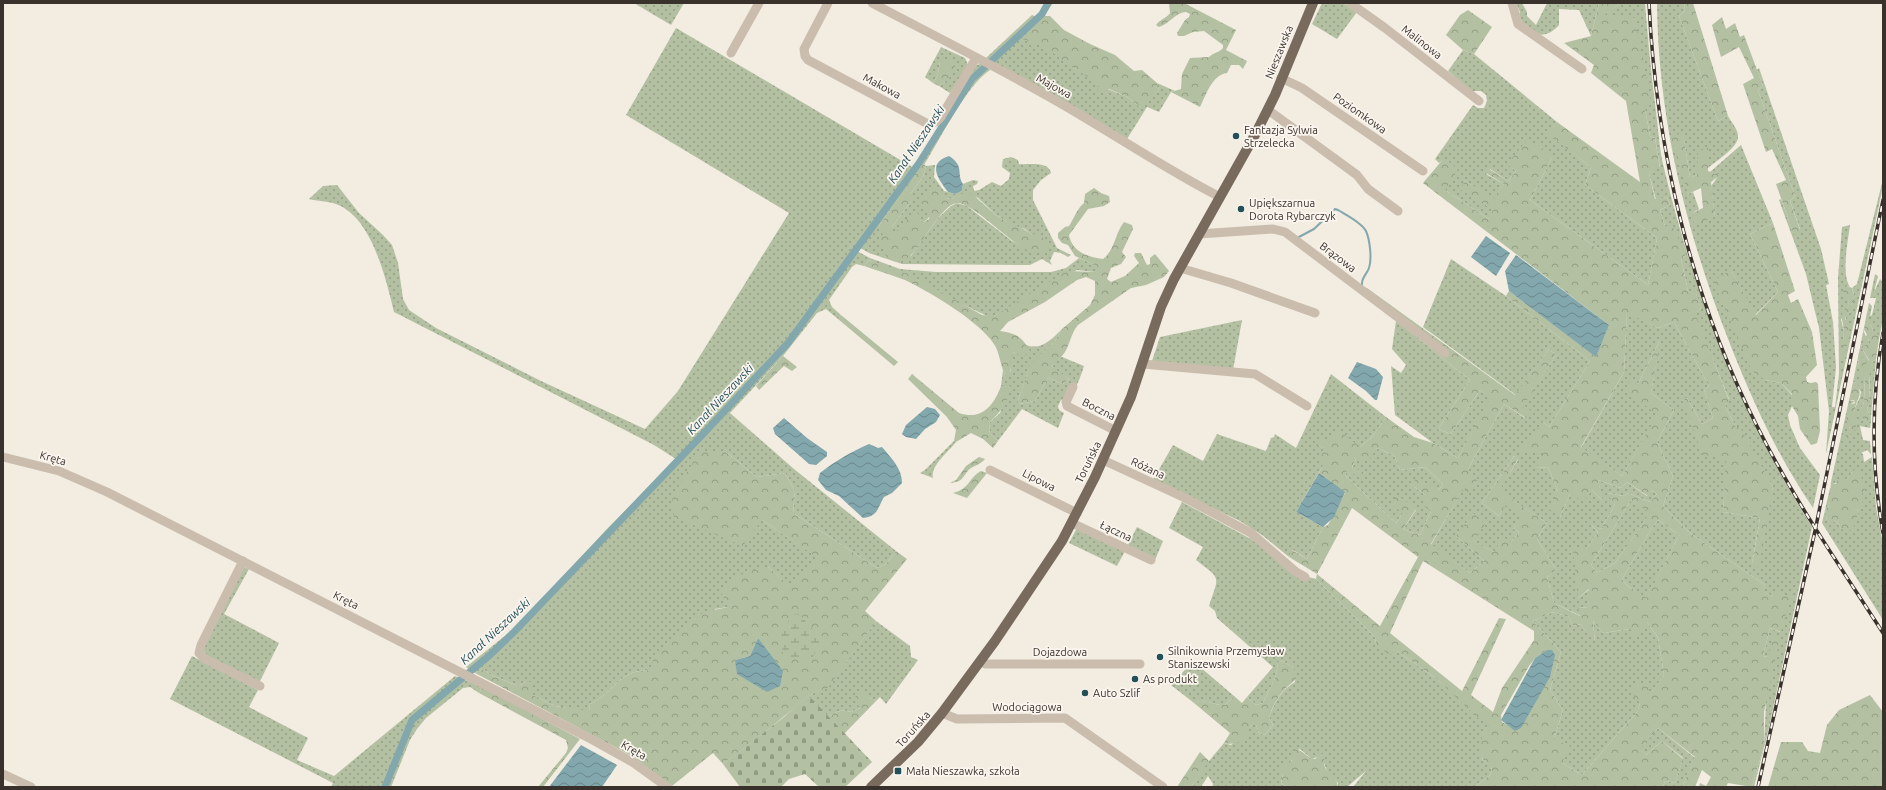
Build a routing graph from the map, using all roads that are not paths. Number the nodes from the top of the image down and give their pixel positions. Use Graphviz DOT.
graph roads {
  1 [pos="760,3"];
  2 [pos="828,3"];
  3 [pos="872,3"];
  4 [pos="1313,3"];
  5 [pos="1350,3"];
  6 [pos="1512,3"];
  7 [pos="731,53"];
  8 [pos="984,62"];
  9 [pos="1582,69"];
  10 [pos="1282,78"];
  11 [pos="1479,100"];
  12 [pos="1268,110"];
  13 [pos="1423,171"];
  14 [pos="1220,197"];
  15 [pos="1398,211"];
  16 [pos="1199,234"];
  17 [pos="1180,268"];
  18 [pos="1315,314"];
  19 [pos="1445,353"];
  20 [pos="1142,364"];
  21 [pos="1073,387"];
  22 [pos="1307,406"];
  23 [pos="1116,431"];
  24 [pos="3,457"];
  25 [pos="1103,460"];
  26 [pos="990,470"];
  27 [pos="1077,513"];
  28 [pos="1072,523"];
  29 [pos="1151,560"];
  30 [pos="243,561"];
  31 [pos="1305,577"];
  32 [pos="980,661"];
  33 [pos="1140,664"];
  34 [pos="260,686"];
  35 [pos="942,713"];
  36 [pos="3,774"];
  37 [pos="31,787"];
  38 [pos="667,787"];
  39 [pos="871,787"];
  40 [pos="1163,787"];
  1 -- 7 [label="street"];
  2 -- 8 [label="street, Makowa"];
  3 -- 8 [label="street, Majowa"];
  4 -- 10 [label="main road, Nieszawska"];
  5 -- 11 [label="street, Malinowa"];
  6 -- 9 [label="street"];
  8 -- 14 [label="street, Majowa"];
  10 -- 12 [label="main road, Nieszawska"];
  10 -- 13 [label="street, Poziomkowa"];
  12 -- 14 [label="main road, Toruńska"];
  12 -- 15 [label="street"];
  14 -- 16 [label="main road, Toruńska"];
  16 -- 17 [label="main road, Toruńska"];
  16 -- 19 [label="street, Brązowa"];
  17 -- 18 [label="street"];
  17 -- 20 [label="main road, Toruńska"];
  20 -- 22 [label="street"];
  20 -- 23 [label="main road, Toruńska"];
  21 -- 23 [label="street, Boczna"];
  23 -- 25 [label="main road, Toruńska"];
  24 -- 30 [label="street, Kręta"];
  25 -- 27 [label="main road, Toruńska"];
  25 -- 31 [label="street, Różana"];
  26 -- 27 [label="street, Lipowa"];
  27 -- 28 [label="main road, Toruńska"];
  28 -- 29 [label="street, Łączna"];
  28 -- 32 [label="main road, Toruńska"];
  30 -- 34 [label="street"];
  30 -- 38 [label="street, Kręta"];
  32 -- 33 [label="street, Dojazdowa"];
  32 -- 35 [label="main road, Toruńska"];
  35 -- 39 [label="main road, Toruńska"];
  35 -- 40 [label="street, Wodociągowa"];
  36 -- 37 [label="street"];
}
